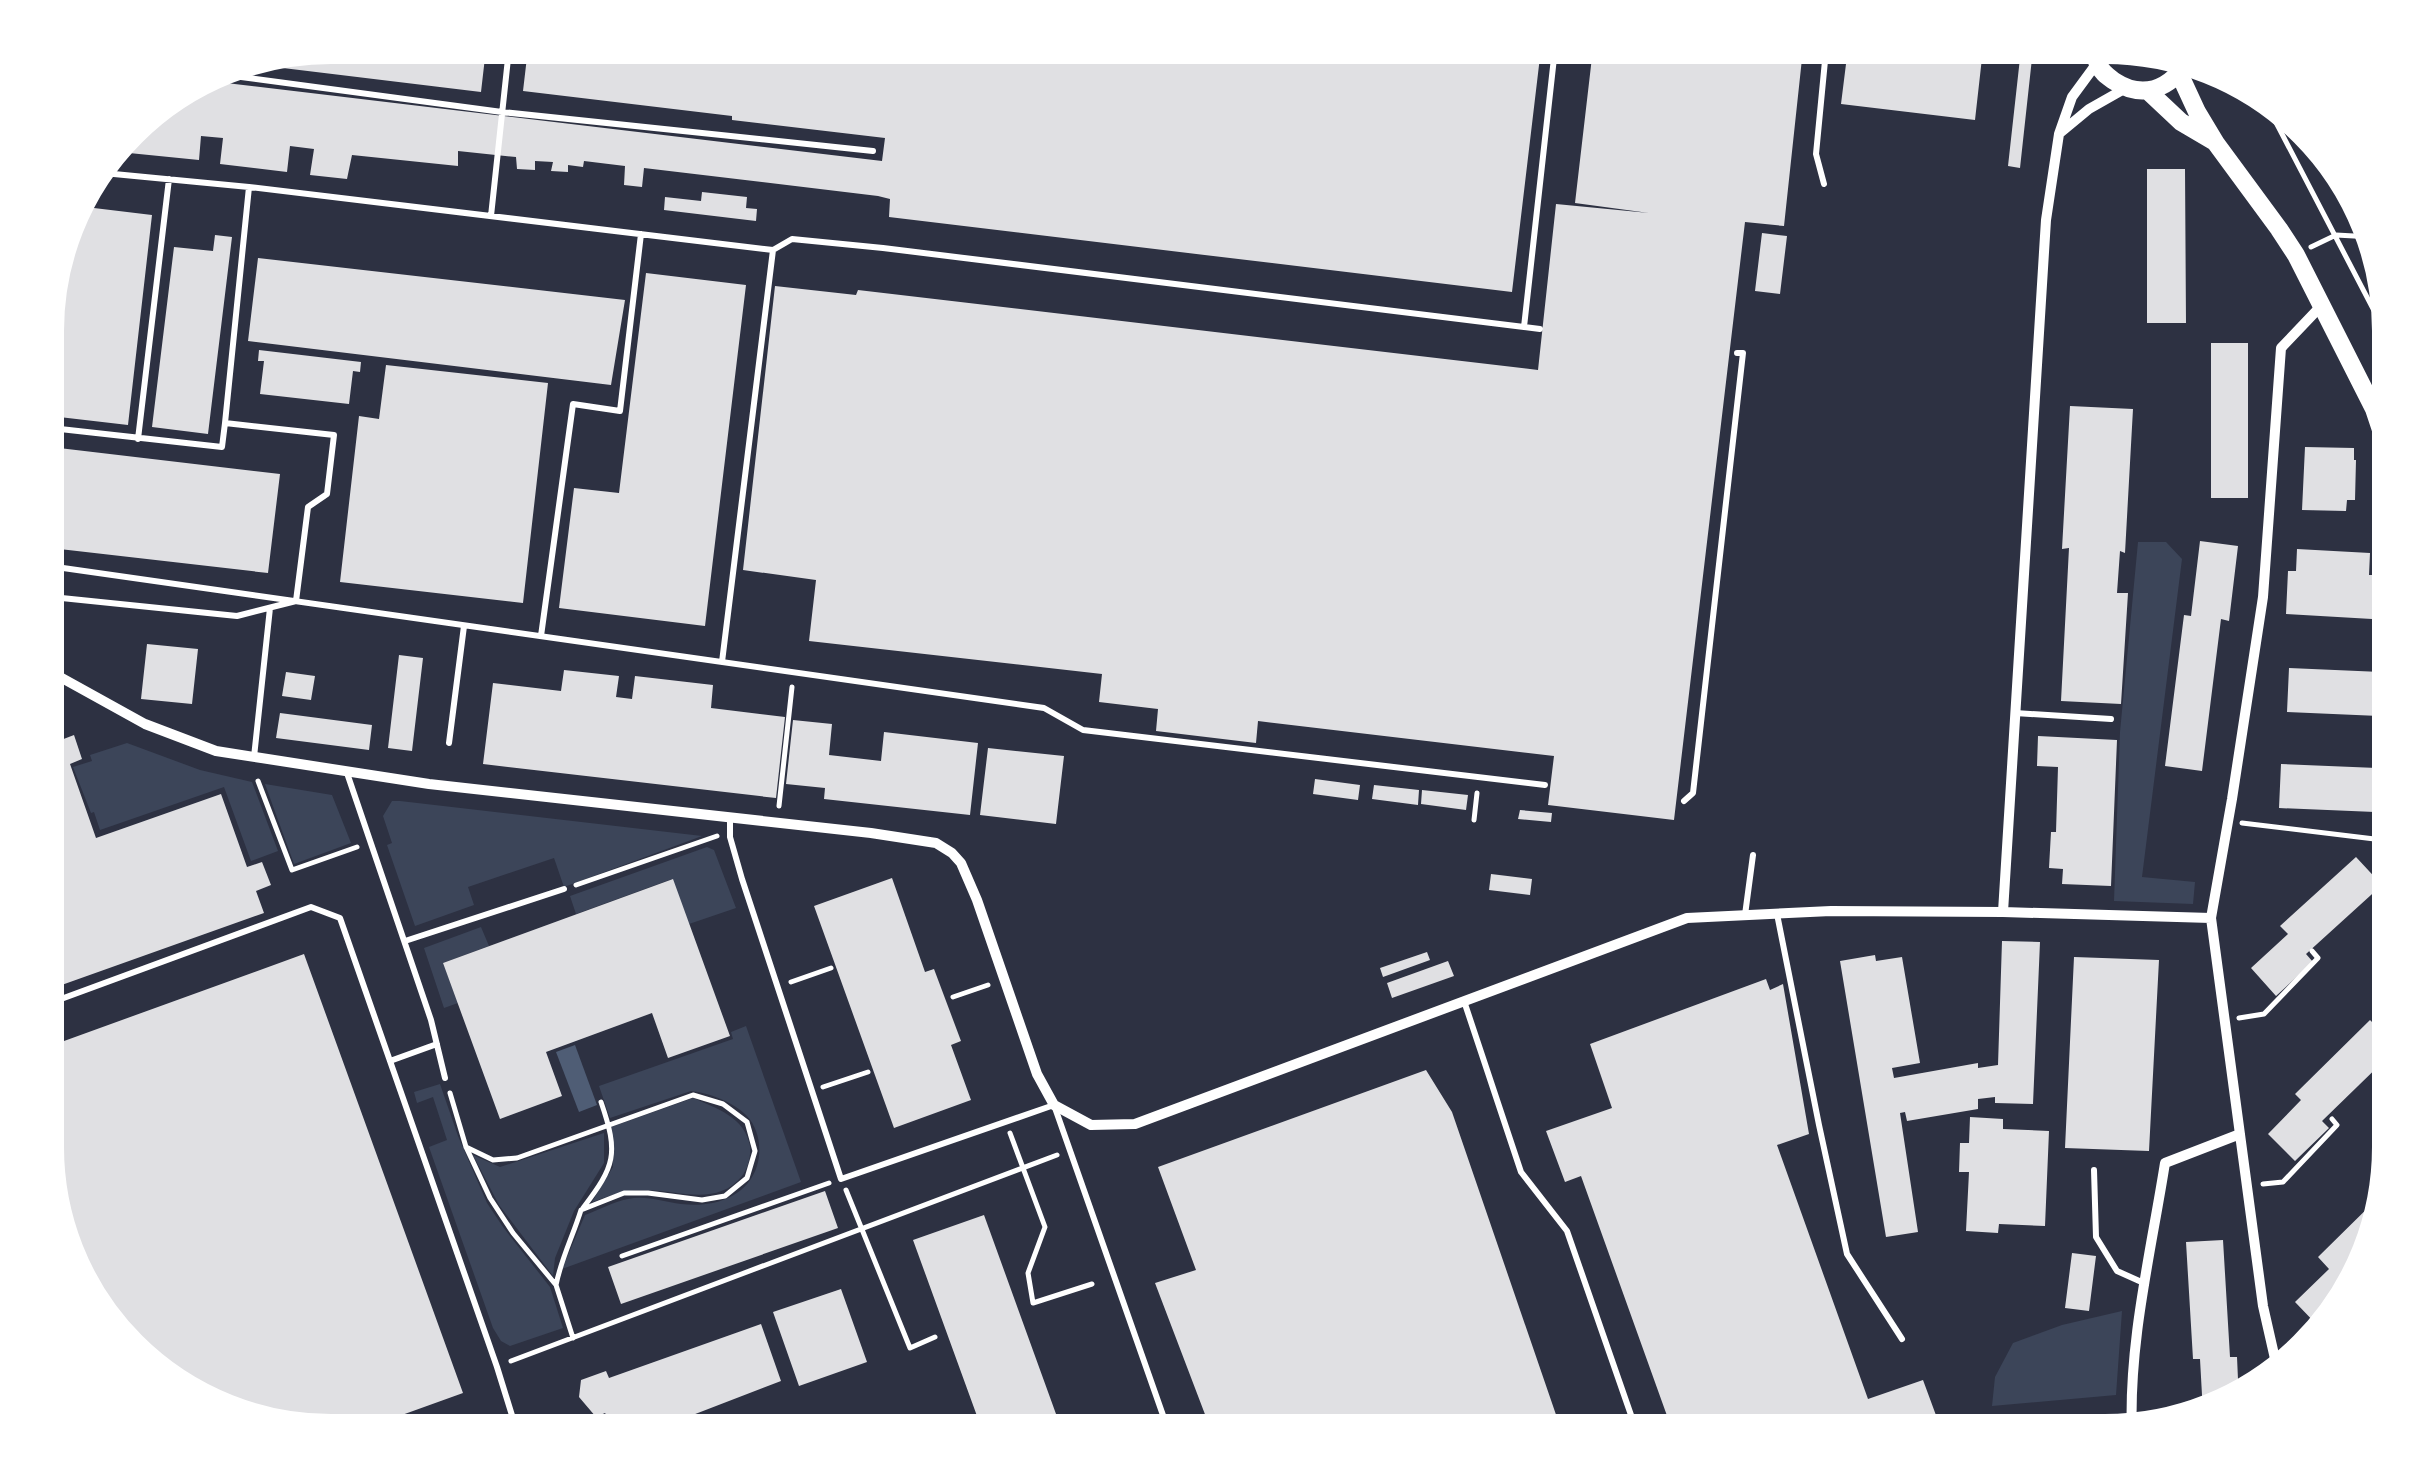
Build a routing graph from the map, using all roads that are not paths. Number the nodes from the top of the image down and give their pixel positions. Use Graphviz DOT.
graph roads {
  1 [pos="508,58"];
  2 [pos="1554,58"];
  3 [pos="1825,58"];
  4 [pos="2096,58"];
  5 [pos="2097,62"];
  6 [pos="2181,69"];
  7 [pos="2182,69"];
  8 [pos="232,76"];
  9 [pos="2126,88"];
  10 [pos="2148,92"];
  11 [pos="502,112"];
  12 [pos="2059,134"];
  13 [pos="2216,142"];
  14 [pos="872,151"];
  15 [pos="107,173"];
  16 [pos="169,180"];
  17 [pos="1824,184"];
  18 [pos="249,187"];
  19 [pos="491,216"];
  20 [pos="642,234"];
  21 [pos="773,250"];
  22 [pos="2321,306"];
  23 [pos="1524,327"];
  24 [pos="1540,329"];
  25 [pos="1737,353"];
  26 [pos="2377,418"];
  27 [pos="225,423"];
  28 [pos="58,429"];
  29 [pos="138,439"];
  30 [pos="58,567"];
  31 [pos="58,598"];
  32 [pos="296,601"];
  33 [pos="270,608"];
  34 [pos="464,625"];
  35 [pos="541,636"];
  36 [pos="722,662"];
  37 [pos="58,676"];
  38 [pos="2015,713"];
  39 [pos="2111,718"];
  40 [pos="449,744"];
  41 [pos="254,757"];
  42 [pos="347,772"];
  43 [pos="1545,785"];
  44 [pos="1684,801"];
  45 [pos="730,817"];
  46 [pos="1753,855"];
  47 [pos="564,889"];
  48 [pos="2003,912"];
  49 [pos="1777,914"];
  50 [pos="1745,916"];
  51 [pos="2211,918"];
  52 [pos="405,941"];
  53 [pos="58,1000"];
  54 [pos="1464,1001"];
  55 [pos="437,1044"];
  56 [pos="390,1061"];
  57 [pos="445,1078"];
  58 [pos="1054,1104"];
  59 [pos="2240,1134"];
  60 [pos="2094,1170"];
  61 [pos="2146,1284"];
  62 [pos="1902,1338"];
  63 [pos="2275,1360"];
  64 [pos="2131,1419"];
  65 [pos="514,1420"];
  66 [pos="1165,1420"];
  67 [pos="1632,1420"];
  1 -- 11 [label="lane"];
  2 -- 23 [label="lane"];
  3 -- 17 [label="lane"];
  4 -- 5 [label="main road"];
  5 -- 9 [label="main road"];
  5 -- 12 [label="street"];
  6 -- 10 [label="main road"];
  7 -- 13 [label="main road"];
  8 -- 11 [label="lane"];
  9 -- 10 [label="main road"];
  9 -- 12 [label="street"];
  10 -- 13 [label="main road"];
  11 -- 14 [label="lane"];
  11 -- 19 [label="lane"];
  12 -- 38 [label="street"];
  13 -- 22 [label="main road"];
  15 -- 16 [label="lane"];
  16 -- 18 [label="lane"];
  16 -- 29 [label="lane"];
  18 -- 19 [label="lane"];
  18 -- 27 [label="lane"];
  19 -- 20 [label="lane"];
  20 -- 21 [label="lane"];
  20 -- 35 [label="lane"];
  21 -- 23 [label="lane"];
  21 -- 36 [label="lane"];
  22 -- 26 [label="main road"];
  22 -- 51 [label="street"];
  23 -- 24 [label="lane"];
  25 -- 44 [label="lane"];
  27 -- 29 [label="lane"];
  27 -- 32 [label="lane"];
  28 -- 29 [label="lane"];
  30 -- 32 [label="lane"];
  31 -- 33 [label="lane"];
  32 -- 33 [label="lane"];
  32 -- 34 [label="lane"];
  33 -- 41 [label="lane"];
  34 -- 35 [label="lane"];
  34 -- 40 [label="lane"];
  35 -- 36 [label="lane"];
  36 -- 43 [label="lane"];
  37 -- 41 [label="street"];
  38 -- 39 [label="lane"];
  38 -- 48 [label="street"];
  41 -- 42 [label="street"];
  42 -- 45 [label="street"];
  42 -- 52 [label="lane"];
  45 -- 58 [label="street"];
  45 -- 58 [label="lane"];
  46 -- 50 [label="lane"];
  47 -- 52 [label="lane"];
  48 -- 49 [label="street"];
  48 -- 51 [label="street"];
  49 -- 50 [label="street"];
  49 -- 62 [label="lane"];
  50 -- 54 [label="street"];
  51 -- 59 [label="street"];
  52 -- 55 [label="lane"];
  53 -- 56 [label="lane"];
  54 -- 58 [label="street"];
  54 -- 67 [label="lane"];
  55 -- 56 [label="lane"];
  55 -- 57 [label="lane"];
  56 -- 65 [label="lane"];
  58 -- 66 [label="lane"];
  59 -- 61 [label="street"];
  59 -- 63 [label="street"];
  60 -- 61 [label="lane"];
  61 -- 64 [label="street"];
}
